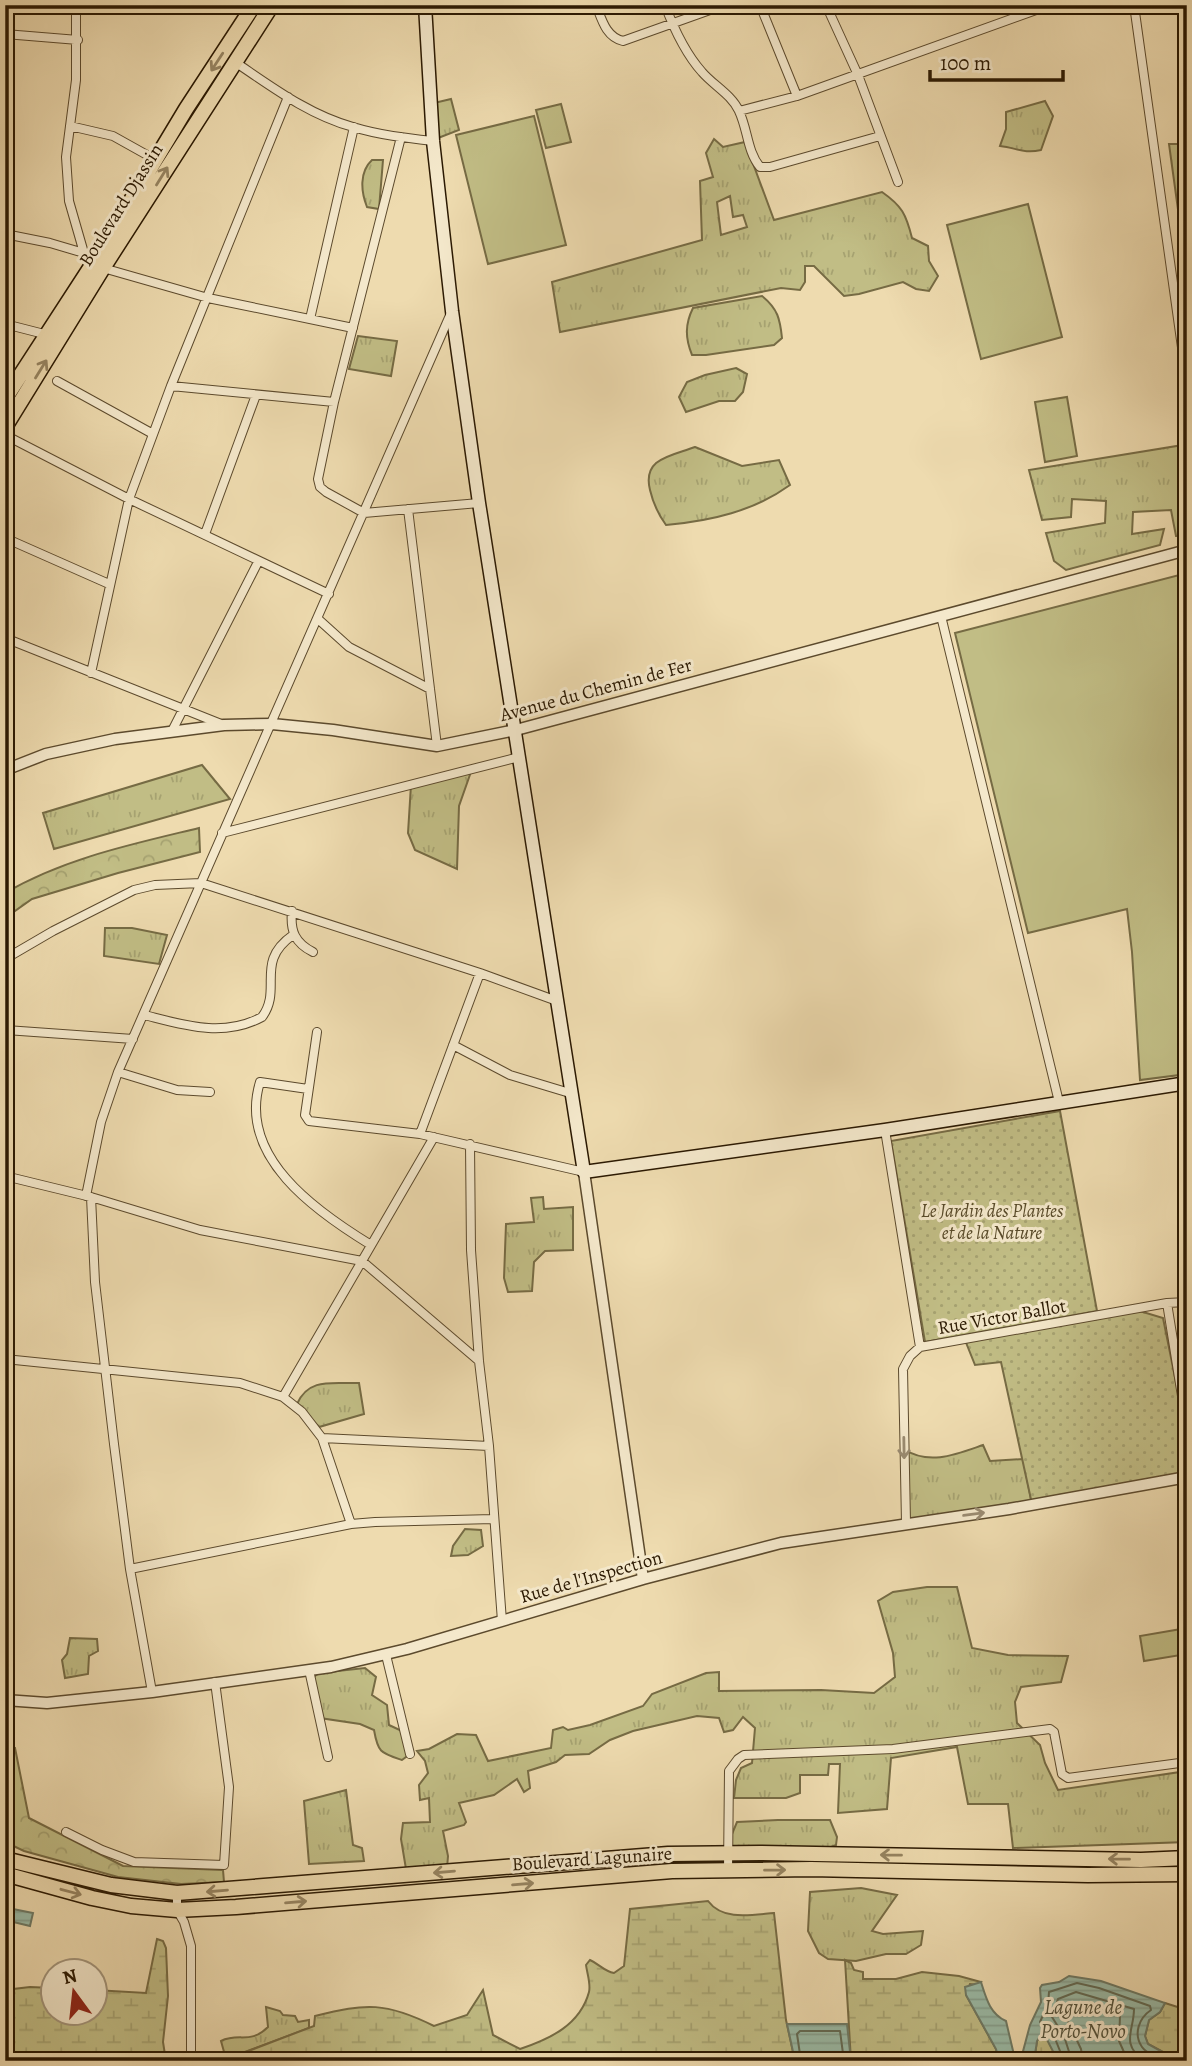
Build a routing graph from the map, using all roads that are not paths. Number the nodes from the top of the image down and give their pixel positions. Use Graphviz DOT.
graph roads {
  1 [pos="76,5"];
  2 [pos="254,5"];
  3 [pos="272,5"];
  4 [pos="425,5"];
  5 [pos="596,5"];
  6 [pos="665,5"];
  7 [pos="724,5"];
  8 [pos="760,5"];
  9 [pos="826,5"];
  10 [pos="1051,5"];
  11 [pos="1134,5"];
  12 [pos="672,24"];
  13 [pos="5,34"];
  14 [pos="78,40"];
  15 [pos="235,62"];
  16 [pos="858,75"];
  17 [pos="797,96"];
  18 [pos="288,97"];
  19 [pos="739,111"];
  20 [pos="70,126"];
  21 [pos="354,127"];
  22 [pos="880,136"];
  23 [pos="401,137"];
  24 [pos="433,141"];
  25 [pos="156,160"];
  26 [pos="898,182"];
  27 [pos="5,234"];
  28 [pos="94,261"];
  29 [pos="208,298"];
  30 [pos="452,311"];
  31 [pos="310,320"];
  32 [pos="5,324"];
  33 [pos="353,328"];
  34 [pos="48,335"];
  35 [pos="57,381"];
  36 [pos="1187,383"];
  37 [pos="171,386"];
  38 [pos="256,395"];
  39 [pos="5,399"];
  40 [pos="334,402"];
  41 [pos="5,427"];
  42 [pos="153,434"];
  43 [pos="5,435"];
  44 [pos="129,499"];
  45 [pos="479,503"];
  46 [pos="408,509"];
  47 [pos="364,513"];
  48 [pos="205,534"];
  49 [pos="5,538"];
  50 [pos="1187,550"];
  51 [pos="258,562"];
  52 [pos="109,584"];
  53 [pos="329,594"];
  54 [pos="941,617"];
  55 [pos="318,619"];
  56 [pos="5,638"];
  57 [pos="91,673"];
  58 [pos="430,689"];
  59 [pos="183,710"];
  60 [pos="272,724"];
  61 [pos="224,725"];
  62 [pos="516,730"];
  63 [pos="172,731"];
  64 [pos="438,746"];
  65 [pos="519,757"];
  66 [pos="5,770"];
  67 [pos="222,833"];
  68 [pos="201,883"];
  69 [pos="292,911"];
  70 [pos="293,935"];
  71 [pos="313,952"];
  72 [pos="5,959"];
  73 [pos="480,973"];
  74 [pos="557,1001"];
  75 [pos="144,1015"];
  76 [pos="6,1030"];
  77 [pos="317,1032"];
  78 [pos="133,1039"];
  79 [pos="453,1045"];
  80 [pos="118,1073"];
  81 [pos="1187,1083"];
  82 [pos="308,1089"];
  83 [pos="210,1092"];
  84 [pos="573,1094"];
  85 [pos="1059,1102"];
  86 [pos="886,1130"];
  87 [pos="421,1135"];
  88 [pos="434,1137"];
  89 [pos="470,1144"];
  90 [pos="584,1172"];
  91 [pos="5,1176"];
  92 [pos="88,1196"];
  93 [pos="371,1245"];
  94 [pos="362,1261"];
  95 [pos="1187,1302"];
  96 [pos="1167,1303"];
  97 [pos="920,1347"];
  98 [pos="5,1359"];
  99 [pos="479,1361"];
  100 [pos="106,1368"];
  101 [pos="284,1397"];
  102 [pos="1187,1427"];
  103 [pos="322,1438"];
  104 [pos="489,1446"];
  105 [pos="1187,1478"];
  106 [pos="494,1519"];
  107 [pos="906,1523"];
  108 [pos="351,1524"];
  109 [pos="130,1569"];
  110 [pos="643,1579"];
  111 [pos="502,1621"];
  112 [pos="386,1655"];
  113 [pos="309,1670"];
  114 [pos="215,1682"];
  115 [pos="152,1692"];
  116 [pos="5,1700"];
  117 [pos="410,1754"];
  118 [pos="328,1757"];
  119 [pos="1187,1762"];
  120 [pos="66,1832"];
  121 [pos="729,1853"];
  122 [pos="1187,1858"];
  123 [pos="5,1859"];
  124 [pos="728,1871"];
  125 [pos="5,1874"];
  126 [pos="1187,1874"];
  127 [pos="177,1893"];
  128 [pos="177,1910"];
  129 [pos="191,2061"];
  1 -- 14 [label="street"];
  2 -- 25 [label="highway, Boulevard Djassin, one-way"];
  3 -- 15 [label="highway, Boulevard Djassin"];
  4 -- 24 [label="main road"];
  5 -- 12 [label="street"];
  6 -- 12 [label="street"];
  7 -- 12 [label="street"];
  8 -- 17 [label="street"];
  9 -- 16 [label="street"];
  10 -- 16 [label="street"];
  11 -- 36 [label="street"];
  12 -- 19 [label="street"];
  13 -- 14 [label="street"];
  14 -- 20 [label="street"];
  15 -- 18 [label="street"];
  28 -- 15 [label="highway, Boulevard Djassin, one-way"];
  16 -- 17 [label="street"];
  16 -- 22 [label="street"];
  17 -- 19 [label="street"];
  18 -- 21 [label="street"];
  18 -- 29 [label="street"];
  19 -- 22 [label="street"];
  20 -- 25 [label="street"];
  20 -- 28 [label="street"];
  21 -- 23 [label="street"];
  21 -- 31 [label="street"];
  22 -- 26 [label="street"];
  23 -- 24 [label="street"];
  23 -- 33 [label="street"];
  24 -- 30 [label="main road"];
  25 -- 28 [label="highway, Boulevard Djassin"];
  27 -- 28 [label="street"];
  28 -- 29 [label="street"];
  28 -- 34 [label="highway, Boulevard Djassin"];
  41 -- 28 [label="highway, Boulevard Djassin, one-way"];
  29 -- 31 [label="street"];
  29 -- 37 [label="street"];
  30 -- 45 [label="main road"];
  30 -- 47 [label="street"];
  31 -- 33 [label="street"];
  32 -- 34 [label="street"];
  33 -- 40 [label="street"];
  34 -- 39 [label="highway, Boulevard Djassin"];
  35 -- 42 [label="street"];
  37 -- 38 [label="street"];
  37 -- 42 [label="street"];
  38 -- 40 [label="street"];
  38 -- 48 [label="street"];
  40 -- 47 [label="street"];
  42 -- 44 [label="street"];
  43 -- 44 [label="street"];
  44 -- 48 [label="street"];
  44 -- 52 [label="street"];
  45 -- 46 [label="street"];
  45 -- 62 [label="main road"];
  46 -- 47 [label="street"];
  46 -- 58 [label="street"];
  47 -- 53 [label="street"];
  48 -- 51 [label="street"];
  49 -- 52 [label="street"];
  50 -- 54 [label="street, Avenue du Chemin de Fer"];
  51 -- 53 [label="street"];
  51 -- 59 [label="street"];
  52 -- 57 [label="street"];
  53 -- 55 [label="street"];
  54 -- 62 [label="street, Avenue du Chemin de Fer"];
  54 -- 85 [label="street"];
  55 -- 58 [label="street"];
  55 -- 60 [label="street"];
  56 -- 57 [label="street"];
  57 -- 59 [label="street"];
  58 -- 64 [label="street"];
  59 -- 61 [label="street"];
  59 -- 63 [label="street"];
  60 -- 61 [label="street, Avenue du Chemin de Fer"];
  60 -- 64 [label="street, Avenue du Chemin de Fer"];
  60 -- 67 [label="street"];
  61 -- 63 [label="street, Avenue du Chemin de Fer"];
  62 -- 64 [label="street, Avenue du Chemin de Fer"];
  62 -- 65 [label="main road"];
  63 -- 66 [label="street, Avenue du Chemin de Fer"];
  65 -- 67 [label="street"];
  65 -- 74 [label="main road"];
  67 -- 68 [label="street"];
  68 -- 69 [label="street"];
  68 -- 72 [label="street"];
  68 -- 75 [label="street"];
  69 -- 70 [label="street"];
  69 -- 73 [label="street"];
  70 -- 71 [label="street"];
  70 -- 75 [label="street"];
  73 -- 74 [label="street"];
  73 -- 79 [label="street"];
  74 -- 84 [label="main road"];
  75 -- 78 [label="street"];
  76 -- 78 [label="street"];
  77 -- 82 [label="street"];
  78 -- 80 [label="street"];
  79 -- 84 [label="street"];
  79 -- 87 [label="street"];
  80 -- 83 [label="street"];
  80 -- 92 [label="street"];
  81 -- 85 [label="main road"];
  82 -- 87 [label="street"];
  82 -- 93 [label="street"];
  84 -- 90 [label="main road"];
  85 -- 86 [label="main road"];
  86 -- 90 [label="main road"];
  86 -- 97 [label="street"];
  87 -- 88 [label="street"];
  88 -- 89 [label="street"];
  88 -- 93 [label="street"];
  89 -- 90 [label="street"];
  89 -- 99 [label="street"];
  90 -- 110 [label="street"];
  91 -- 92 [label="street"];
  92 -- 94 [label="street"];
  92 -- 100 [label="street"];
  93 -- 94 [label="street"];
  94 -- 99 [label="street"];
  94 -- 101 [label="street"];
  95 -- 96 [label="street, Rue Victor Ballot"];
  96 -- 97 [label="street, Rue Victor Ballot"];
  96 -- 102 [label="street"];
  97 -- 107 [label="street, Rue Victor Ballot, one-way"];
  98 -- 100 [label="street"];
  99 -- 104 [label="street"];
  100 -- 101 [label="street"];
  100 -- 109 [label="street"];
  101 -- 103 [label="street"];
  103 -- 104 [label="street"];
  103 -- 108 [label="street"];
  104 -- 106 [label="street"];
  107 -- 105 [label="street, Rue de l'Inspection, one-way"];
  106 -- 108 [label="street"];
  106 -- 111 [label="street"];
  107 -- 110 [label="street, Rue de l'Inspection"];
  108 -- 109 [label="street"];
  109 -- 115 [label="street"];
  110 -- 111 [label="street, Rue de l'Inspection"];
  111 -- 112 [label="street, Rue de l'Inspection"];
  112 -- 113 [label="street, Rue de l'Inspection"];
  112 -- 117 [label="street"];
  113 -- 114 [label="street, Rue de l'Inspection"];
  113 -- 118 [label="street"];
  114 -- 115 [label="street, Rue de l'Inspection"];
  114 -- 120 [label="street"];
  115 -- 116 [label="street, Rue de l'Inspection"];
  119 -- 121 [label="street"];
  122 -- 121 [label="highway, Boulevard Lagunaire, one-way"];
  121 -- 124 [label="street"];
  121 -- 127 [label="highway, Boulevard Lagunaire, one-way"];
  123 -- 127 [label="highway, Boulevard Lagunaire"];
  124 -- 126 [label="highway, Boulevard Lagunaire, one-way"];
  128 -- 124 [label="highway, Boulevard Lagunaire, one-way"];
  125 -- 128 [label="highway, Boulevard Lagunaire, one-way"];
  127 -- 128 [label="street"];
  128 -- 129 [label="street"];
}
